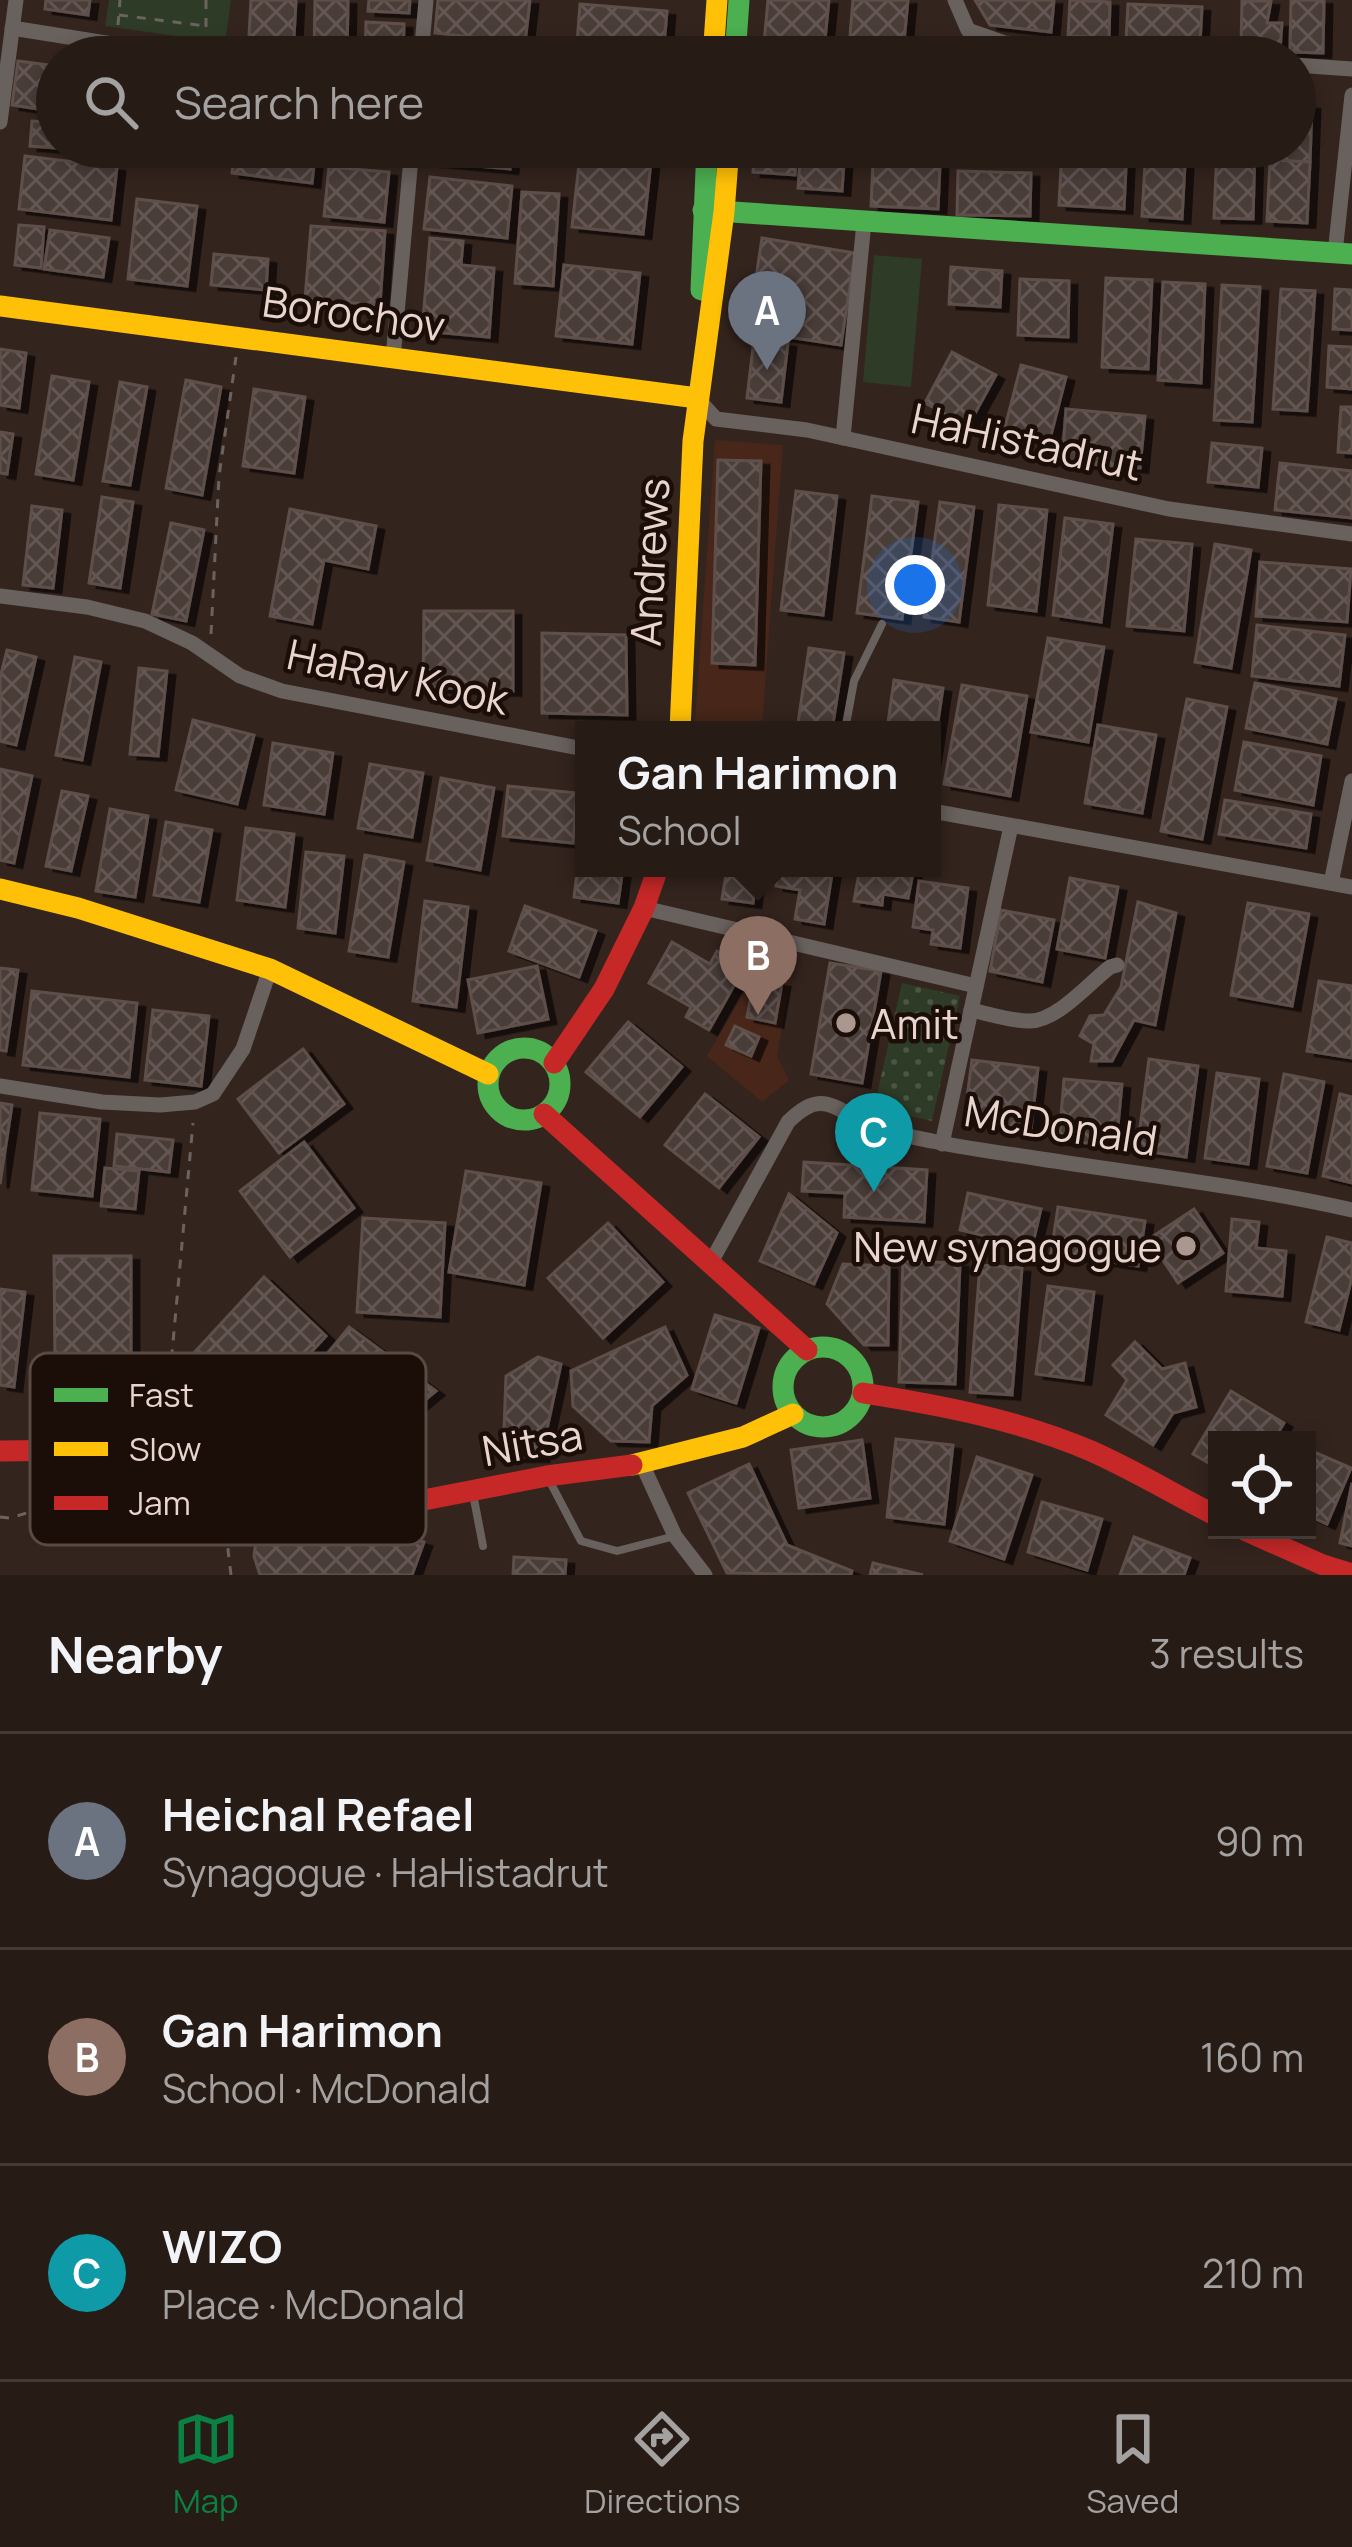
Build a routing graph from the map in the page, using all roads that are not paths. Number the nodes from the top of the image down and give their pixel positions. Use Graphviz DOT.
graph roads {
  1 [pos="16,0"];
  2 [pos="426,0"];
  3 [pos="717,0"];
  4 [pos="739,0"];
  5 [pos="956,0"];
  6 [pos="13,28"];
  7 [pos="63,36"];
  8 [pos="423,36"];
  9 [pos="714,36"];
  10 [pos="736,36"];
  11 [pos="983,36"];
  12 [pos="1316,66"];
  13 [pos="1352,69"];
  14 [pos="1352,95"];
  15 [pos="0,122"];
  16 [pos="410,168"];
  17 [pos="709,168"];
  18 [pos="724,168"];
  19 [pos="714,211"];
  20 [pos="864,222"];
  21 [pos="1343,254"];
  22 [pos="0,306"];
  23 [pos="393,358"];
  24 [pos="647,392"];
  25 [pos="697,398"];
  26 [pos="843,438"];
  27 [pos="693,441"];
  28 [pos="1352,534"];
  29 [pos="0,596"];
  30 [pos="882,624"];
  31 [pos="680,721"];
  32 [pos="846,721"];
  33 [pos="575,747"];
  34 [pos="1352,781"];
  35 [pos="941,813"];
  36 [pos="1010,826"];
  37 [pos="655,877"];
  38 [pos="1331,884"];
  39 [pos="1352,887"];
  40 [pos="0,889"];
  41 [pos="644,908"];
  42 [pos="1117,964"];
  43 [pos="270,969"];
  44 [pos="976,986"];
  45 [pos="971,1010"];
  46 [pos="554,1063"];
  47 [pos="488,1074"];
  48 [pos="0,1086"];
  49 [pos="544,1114"];
  50 [pos="942,1144"];
  51 [pos="1352,1210"];
  52 [pos="710,1264"];
  53 [pos="807,1350"];
  54 [pos="862,1393"];
  55 [pos="793,1414"];
  56 [pos="0,1451"];
  57 [pos="30,1451"];
  58 [pos="642,1464"];
  59 [pos="547,1476"];
  60 [pos="472,1492"];
  61 [pos="426,1500"];
  62 [pos="1208,1511"];
  63 [pos="675,1536"];
  64 [pos="1264,1539"];
  65 [pos="483,1546"];
  66 [pos="1352,1574"];
  67 [pos="705,1575"];
  1 -- 6 [label="street"];
  2 -- 8 [label="street"];
  3 -- 9 [label="street"];
  4 -- 10 [label="street"];
  5 -- 11 [label="street"];
  6 -- 7 [label="street"];
  6 -- 15 [label="street"];
  12 -- 13 [label="street"];
  14 -- 21 [label="street"];
  16 -- 23 [label="street"];
  17 -- 19 [label="street"];
  18 -- 19 [label="street"];
  19 -- 20 [label="street"];
  19 -- 25 [label="street, Andrews"];
  20 -- 21 [label="street"];
  20 -- 26 [label="street"];
  22 -- 23 [label="street, Borochov"];
  23 -- 24 [label="street, Borochov"];
  24 -- 25 [label="street, Borochov"];
  24 -- 27 [label="street"];
  25 -- 26 [label="street, HaHistadrut"];
  25 -- 27 [label="street, Andrews"];
  26 -- 28 [label="street, HaHistadrut"];
  27 -- 31 [label="street, Andrews"];
  29 -- 33 [label="street, HaRav Kook"];
  30 -- 32 [label="lane"];
  34 -- 38 [label="street"];
  35 -- 36 [label="street"];
  36 -- 38 [label="street"];
  36 -- 44 [label="street"];
  37 -- 41 [label="street"];
  38 -- 39 [label="street"];
  40 -- 43 [label="street"];
  41 -- 44 [label="street"];
  41 -- 46 [label="street"];
  42 -- 45 [label="street"];
  43 -- 47 [label="street"];
  43 -- 48 [label="street"];
  44 -- 45 [label="street"];
  45 -- 50 [label="street"];
  46 -- 47 [label="street"];
  46 -- 49 [label="street"];
  47 -- 49 [label="street"];
  49 -- 52 [label="street"];
  50 -- 51 [label="street, McDonald"];
  50 -- 52 [label="street, McDonald"];
  52 -- 53 [label="street"];
  53 -- 54 [label="street"];
  53 -- 55 [label="street"];
  54 -- 55 [label="street"];
  54 -- 62 [label="street"];
  55 -- 58 [label="street, Nitsa"];
  56 -- 57 [label="street, Nitsa"];
  58 -- 59 [label="street, Nitsa"];
  58 -- 63 [label="street"];
  59 -- 60 [label="street, Nitsa"];
  59 -- 63 [label="lane"];
  60 -- 61 [label="street, Nitsa"];
  60 -- 65 [label="lane"];
  63 -- 67 [label="street"];
  64 -- 66 [label="street"];
}
